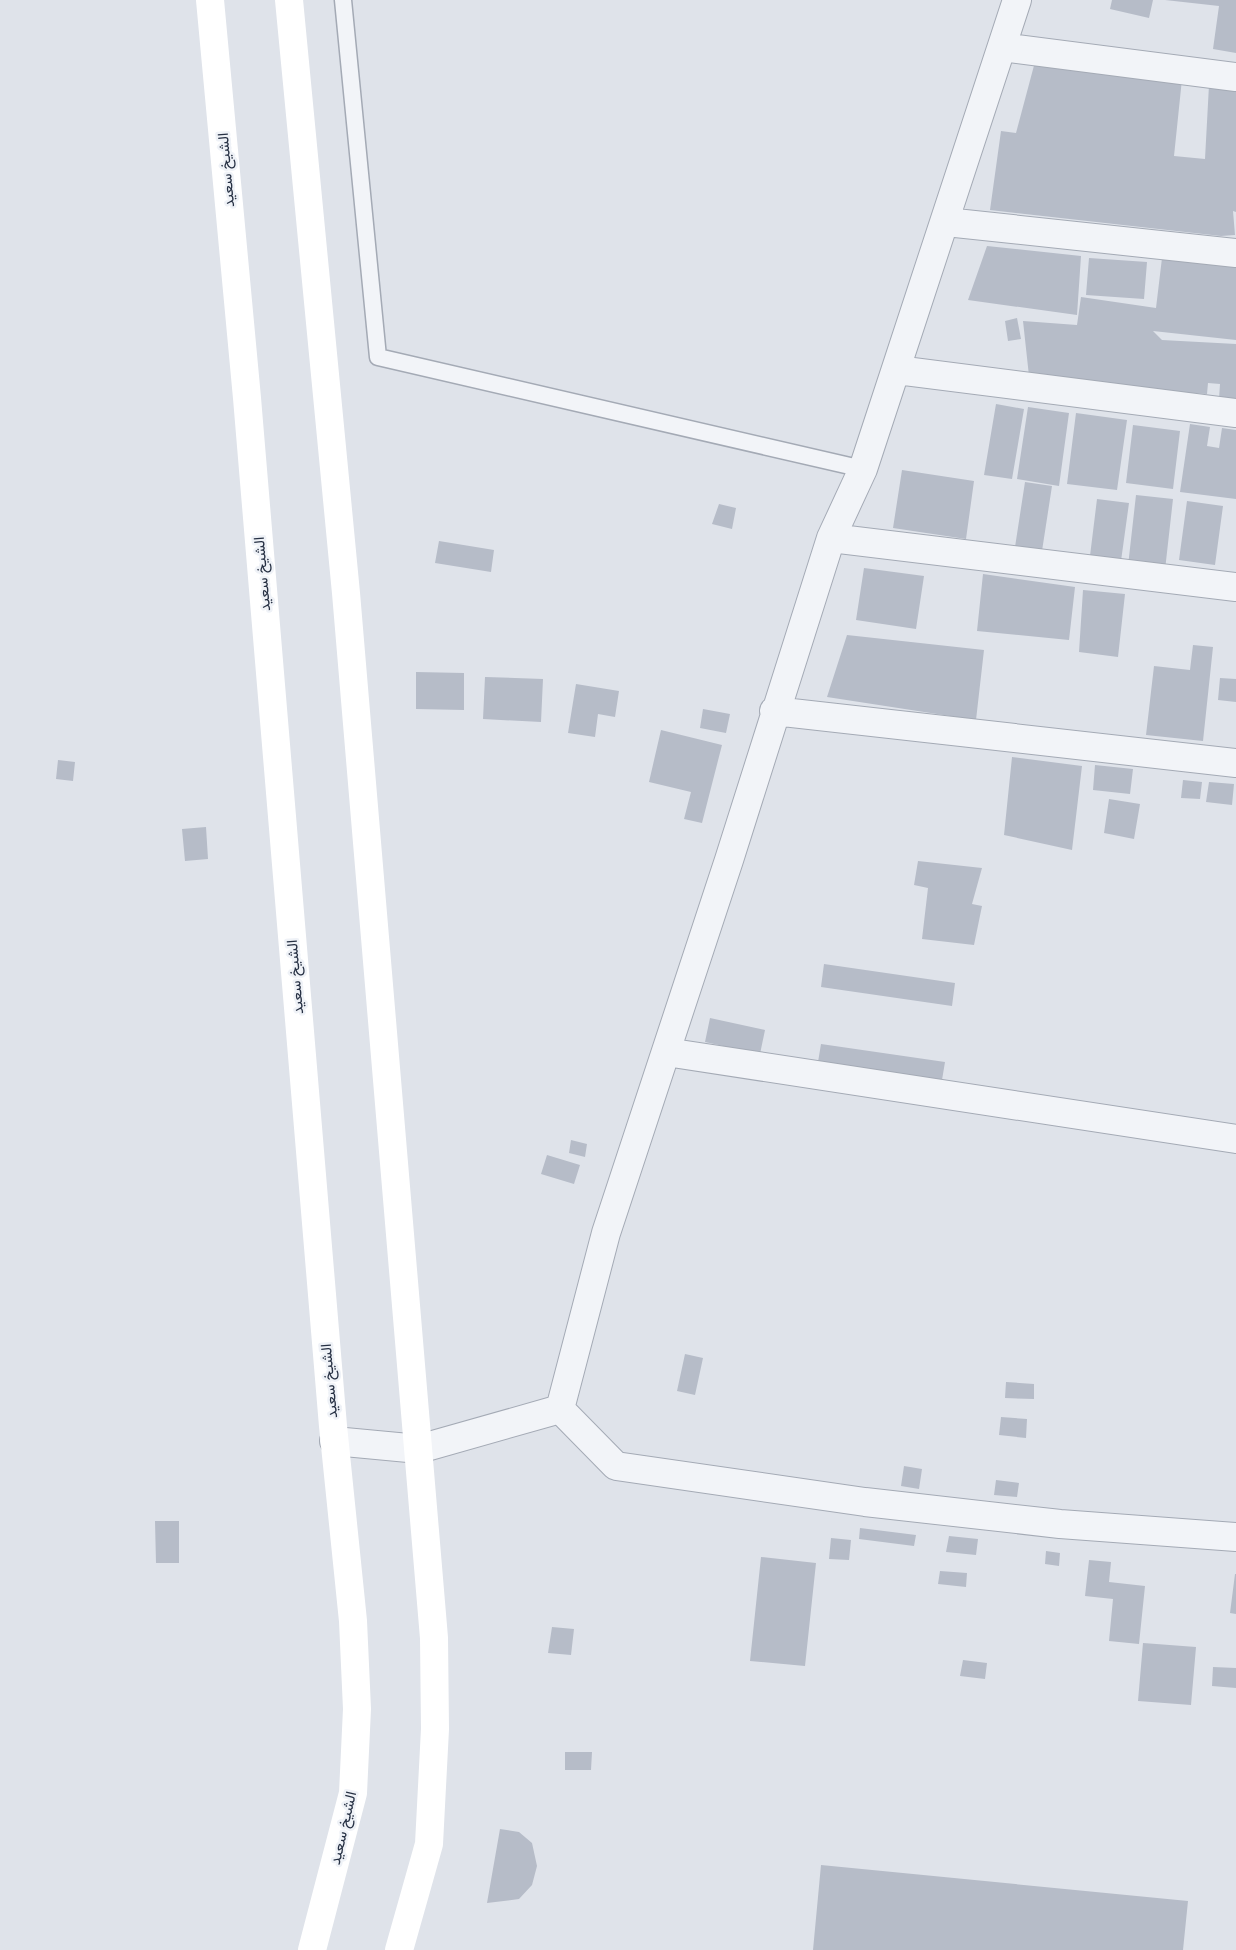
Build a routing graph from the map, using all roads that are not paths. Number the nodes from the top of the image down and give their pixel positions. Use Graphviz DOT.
graph roads {
  1 [pos="210,0"];
  2 [pos="289,0"];
  3 [pos="343,0"];
  4 [pos="1017,0"];
  5 [pos="1002,47"];
  6 [pos="1236,77"];
  7 [pos="946,222"];
  8 [pos="1236,253"];
  9 [pos="897,370"];
  10 [pos="1236,413"];
  11 [pos="863,469"];
  12 [pos="831,538"];
  13 [pos="1236,587"];
  14 [pos="774,711"];
  15 [pos="1236,763"];
  16 [pos="666,1052"];
  17 [pos="1236,1139"];
  18 [pos="560,1409"];
  19 [pos="334,1441"];
  20 [pos="418,1449"];
  21 [pos="1236,1537"];
  22 [pos="312,1950"];
  23 [pos="399,1950"];
  1 -- 19 [label="main road, الشيخ سعيد"];
  2 -- 20 [label="main road"];
  3 -- 11 [label="lane"];
  4 -- 5 [label="street"];
  5 -- 6 [label="street"];
  5 -- 7 [label="street"];
  7 -- 8 [label="street"];
  7 -- 9 [label="street"];
  9 -- 10 [label="street"];
  9 -- 11 [label="street"];
  11 -- 12 [label="street"];
  12 -- 13 [label="street"];
  12 -- 14 [label="street"];
  14 -- 15 [label="street"];
  14 -- 16 [label="street"];
  16 -- 17 [label="street"];
  16 -- 18 [label="street"];
  18 -- 20 [label="street"];
  18 -- 21 [label="street"];
  19 -- 20 [label="street"];
  19 -- 22 [label="main road, الشيخ سعيد"];
  20 -- 23 [label="main road"];
}
